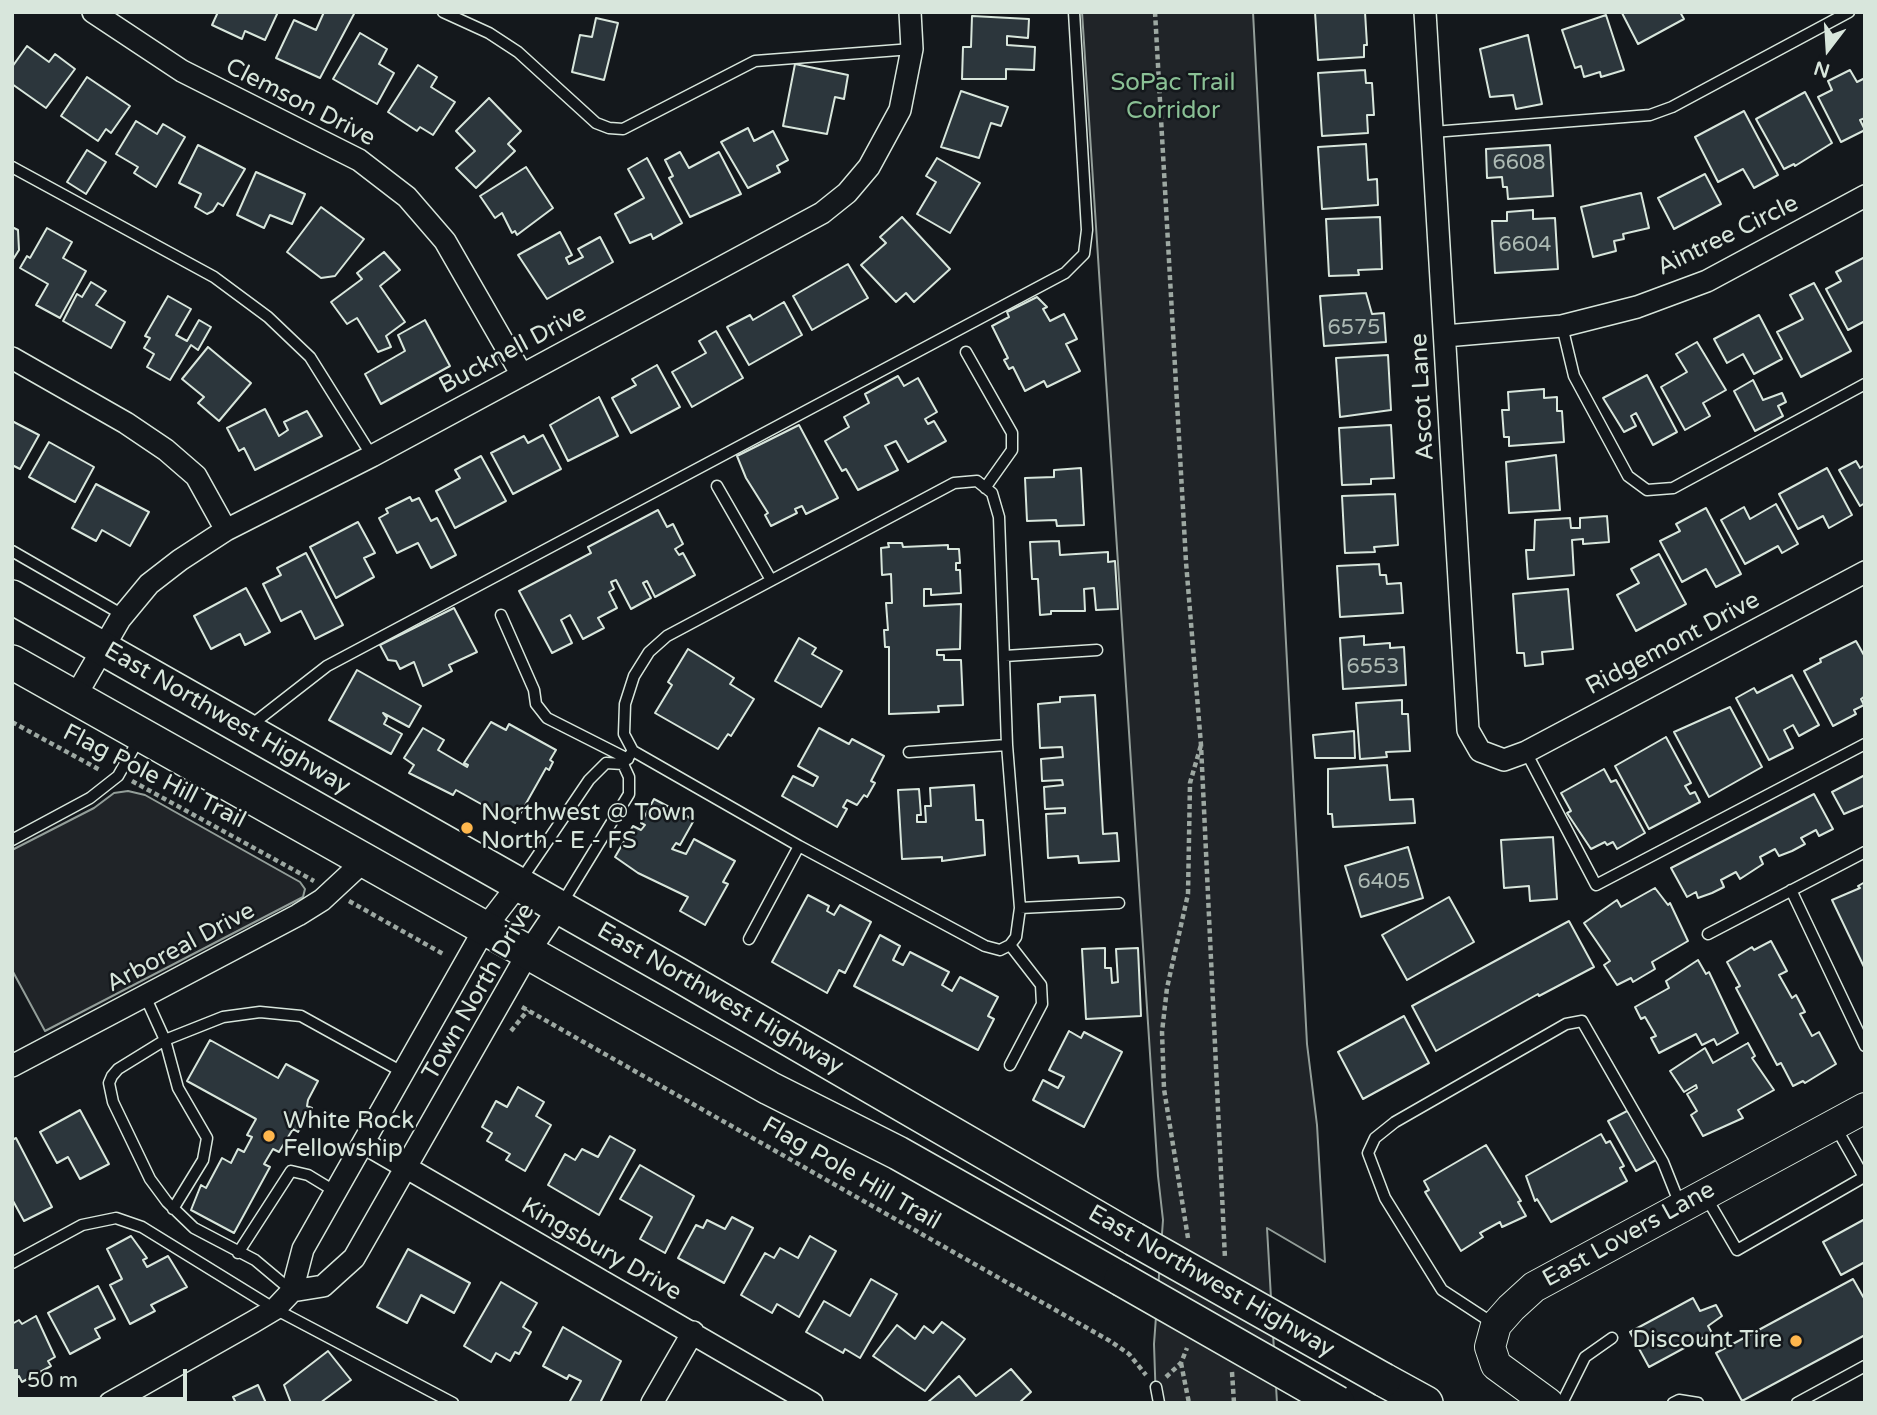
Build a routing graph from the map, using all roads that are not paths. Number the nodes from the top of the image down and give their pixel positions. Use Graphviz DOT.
graph roads {
  1 [pos="93,12"];
  2 [pos="443,12"];
  3 [pos="910,12"];
  4 [pos="1074,12"];
  5 [pos="1425,12"];
  6 [pos="1849,12"];
  7 [pos="912,49"];
  8 [pos="1433,132"];
  9 [pos="12,167"];
  10 [pos="1865,196"];
  11 [pos="1562,326"];
  12 [pos="1445,335"];
  13 [pos="966,352"];
  14 [pos="12,358"];
  15 [pos="522,374"];
  16 [pos="1865,384"];
  17 [pos="372,456"];
  18 [pos="717,486"];
  19 [pos="985,488"];
  20 [pos="226,530"];
  21 [pos="12,551"];
  22 [pos="1865,572"];
  23 [pos="771,580"];
  24 [pos="12,597"];
  25 [pos="123,615"];
  26 [pos="501,615"];
  27 [pos="102,647"];
  28 [pos="1097,650"];
  29 [pos="1005,656"];
  30 [pos="12,662"];
  31 [pos="75,697"];
  32 [pos="245,730"];
  33 [pos="141,735"];
  34 [pos="1865,744"];
  35 [pos="1007,745"];
  36 [pos="909,752"];
  37 [pos="1526,752"];
  38 [pos="628,758"];
  39 [pos="1504,760"];
  40 [pos="12,840"];
  41 [pos="799,846"];
  42 [pos="1865,852"];
  43 [pos="364,861"];
  44 [pos="518,885"];
  45 [pos="1791,890"];
  46 [pos="1119,903"];
  47 [pos="559,907"];
  48 [pos="1020,908"];
  49 [pos="485,928"];
  50 [pos="1708,934"];
  51 [pos="749,939"];
  52 [pos="1010,945"];
  53 [pos="528,953"];
  54 [pos="145,996"];
  55 [pos="165,1041"];
  56 [pos="1865,1046"];
  57 [pos="1010,1065"];
  58 [pos="12,1066"];
  59 [pos="404,1073"];
  60 [pos="1865,1108"];
  61 [pos="1833,1124"];
  62 [pos="364,1143"];
  63 [pos="407,1169"];
  64 [pos="336,1192"];
  65 [pos="1693,1201"];
  66 [pos="173,1209"];
  67 [pos="238,1253"];
  68 [pos="12,1263"];
  69 [pos="292,1292"];
  70 [pos="275,1309"];
  71 [pos="1496,1325"];
  72 [pos="693,1332"];
  73 [pos="1612,1338"];
  74 [pos="1865,1366"];
  75 [pos="1156,1387"];
  76 [pos="110,1403"];
  77 [pos="453,1403"];
  78 [pos="652,1403"];
  79 [pos="812,1403"];
  80 [pos="1159,1403"];
  81 [pos="1338,1403"];
  82 [pos="1426,1403"];
  83 [pos="1548,1403"];
  84 [pos="1562,1403"];
  85 [pos="1673,1403"];
  86 [pos="1698,1403"];
  87 [pos="1797,1403"];
  1 -- 15 [label="street, Clemson Drive"];
  2 -- 7 [label="lane"];
  3 -- 7 [label="street, Bucknell Drive"];
  4 -- 32 [label="lane"];
  5 -- 8 [label="street, Ascot Lane"];
  6 -- 8 [label="lane"];
  7 -- 15 [label="street, Bucknell Drive"];
  8 -- 12 [label="street, Ascot Lane"];
  9 -- 17 [label="lane"];
  10 -- 11 [label="street, Aintree Circle"];
  11 -- 12 [label="street, Aintree Circle"];
  11 -- 16 [label="lane"];
  12 -- 39 [label="street, Ascot Lane"];
  13 -- 19 [label="lane"];
  14 -- 20 [label="street"];
  15 -- 17 [label="street, Bucknell Drive"];
  17 -- 20 [label="street, Bucknell Drive"];
  18 -- 23 [label="lane"];
  19 -- 23 [label="lane"];
  19 -- 29 [label="lane"];
  20 -- 25 [label="street, Bucknell Drive"];
  21 -- 25 [label="lane"];
  22 -- 37 [label="street, Ridgemont Drive"];
  23 -- 38 [label="lane"];
  24 -- 27 [label="main road, East Northwest Highway"];
  25 -- 27 [label="street, Bucknell Drive"];
  26 -- 38 [label="lane"];
  27 -- 31 [label="street, Bucknell Drive"];
  27 -- 32 [label="main road, East Northwest Highway"];
  28 -- 29 [label="lane"];
  29 -- 35 [label="lane"];
  30 -- 31 [label="main road, East Northwest Highway"];
  31 -- 33 [label="main road, East Northwest Highway"];
  32 -- 44 [label="main road, East Northwest Highway"];
  33 -- 40 [label="lane"];
  33 -- 43 [label="main road, East Northwest Highway"];
  34 -- 37 [label="lane"];
  35 -- 36 [label="lane"];
  35 -- 48 [label="lane"];
  37 -- 39 [label="street, Ridgemont Drive"];
  38 -- 41 [label="lane"];
  38 -- 44 [label="lane"];
  38 -- 47 [label="lane"];
  41 -- 51 [label="lane"];
  41 -- 52 [label="lane"];
  42 -- 45 [label="lane"];
  43 -- 49 [label="main road, East Northwest Highway"];
  43 -- 54 [label="street, Arboreal Drive"];
  44 -- 47 [label="main road, East Northwest Highway"];
  44 -- 49 [label="street, Town North Drive"];
  45 -- 50 [label="lane"];
  45 -- 56 [label="lane"];
  46 -- 48 [label="lane"];
  47 -- 53 [label="street, Town North Drive"];
  47 -- 82 [label="main road, East Northwest Highway, bridge"];
  48 -- 52 [label="lane"];
  49 -- 53 [label="main road, East Northwest Highway"];
  49 -- 59 [label="street, Town North Drive"];
  52 -- 57 [label="lane"];
  53 -- 63 [label="street, Town North Drive"];
  53 -- 81 [label="main road, East Northwest Highway, bridge"];
  54 -- 55 [label="lane"];
  54 -- 58 [label="street, Arboreal Drive"];
  55 -- 59 [label="lane"];
  55 -- 66 [label="lane"];
  55 -- 66 [label="lane"];
  59 -- 62 [label="street, Town North Drive"];
  60 -- 61 [label="street, East Lovers Lane"];
  61 -- 65 [label="street, East Lovers Lane"];
  61 -- 65 [label="lane"];
  62 -- 63 [label="street, Kingsbury Drive"];
  62 -- 64 [label="street, Town North Drive"];
  63 -- 69 [label="street, Town North Drive"];
  63 -- 72 [label="street, Kingsbury Drive"];
  64 -- 67 [label="lane"];
  64 -- 69 [label="street, Town North Drive"];
  65 -- 71 [label="street, East Lovers Lane"];
  65 -- 71 [label="lane"];
  66 -- 67 [label="lane"];
  67 -- 69 [label="lane"];
  68 -- 70 [label="lane"];
  69 -- 70 [label="street"];
  70 -- 76 [label="street"];
  70 -- 77 [label="lane"];
  71 -- 83 [label="street"];
  72 -- 78 [label="street"];
  72 -- 79 [label="street, Kingsbury Drive"];
  73 -- 84 [label="lane"];
  74 -- 87 [label="lane"];
  75 -- 80 [label="lane"];
  85 -- 86 [label="lane"];
}
